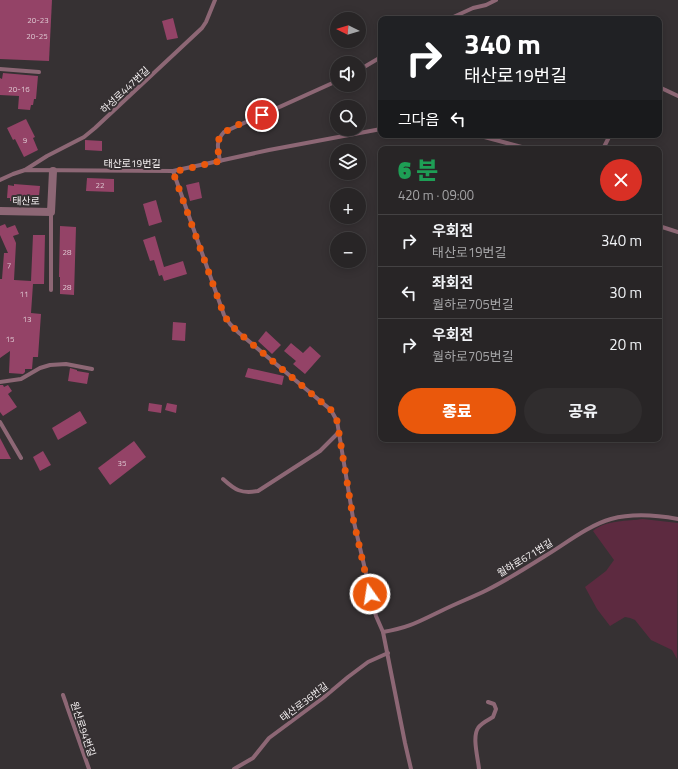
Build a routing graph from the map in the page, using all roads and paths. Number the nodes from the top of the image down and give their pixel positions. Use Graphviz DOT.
graph roads {
  1 [pos="215,0"];
  2 [pos="496,0"];
  3 [pos="456,16"];
  4 [pos="378,59"];
  5 [pos="366,66"];
  6 [pos="0,69"];
  7 [pos="39,72"];
  8 [pos="330,84"];
  9 [pos="662,88"];
  10 [pos="678,96"];
  11 [pos="378,130"];
  12 [pos="488,138"];
  13 [pos="518,146"];
  14 [pos="220,161"];
  15 [pos="24,170"];
  16 [pos="53,171"];
  17 [pos="173,172"];
  18 [pos="0,180"];
  19 [pos="0,211"];
  20 [pos="51,212"];
  21 [pos="662,227"];
  22 [pos="678,232"];
  23 [pos="51,290"];
  24 [pos="92,369"];
  25 [pos="0,382"];
  26 [pos="0,422"];
  27 [pos="339,432"];
  28 [pos="21,458"];
  29 [pos="223,479"];
  30 [pos="678,519"];
  31 [pos="383,632"];
  32 [pos="388,653"];
  33 [pos="62,694"];
  34 [pos="488,702"];
  35 [pos="89,769"];
  36 [pos="234,769"];
  37 [pos="411,769"];
  38 [pos="479,769"];
  1 -- 15 [label="lane, 하성로447번길"];
  2 -- 3 [label="lane"];
  4 -- 5 [label="lane"];
  6 -- 7 [label="lane"];
  8 -- 14 [label="lane"];
  9 -- 10 [label="lane"];
  11 -- 14 [label="lane, 태산로19번길"];
  12 -- 13 [label="lane"];
  14 -- 17 [label="lane, 태산로19번길"];
  15 -- 16 [label="lane, 태산로19번길"];
  15 -- 18 [label="lane, 태산로19번길"];
  16 -- 17 [label="lane, 태산로19번길"];
  16 -- 20 [label="street"];
  17 -- 27 [label="lane"];
  19 -- 20 [label="street, 태산로"];
  20 -- 23 [label="lane"];
  21 -- 22 [label="lane"];
  24 -- 25 [label="lane"];
  26 -- 28 [label="lane"];
  27 -- 29 [label="lane"];
  27 -- 31 [label="lane"];
  30 -- 31 [label="lane, 월하로671번길"];
  31 -- 32 [label="lane"];
  32 -- 36 [label="lane, 태산로36번길"];
  32 -- 37 [label="lane"];
  33 -- 35 [label="lane, 원산로94번길"];
  34 -- 38 [label="lane"];
}
